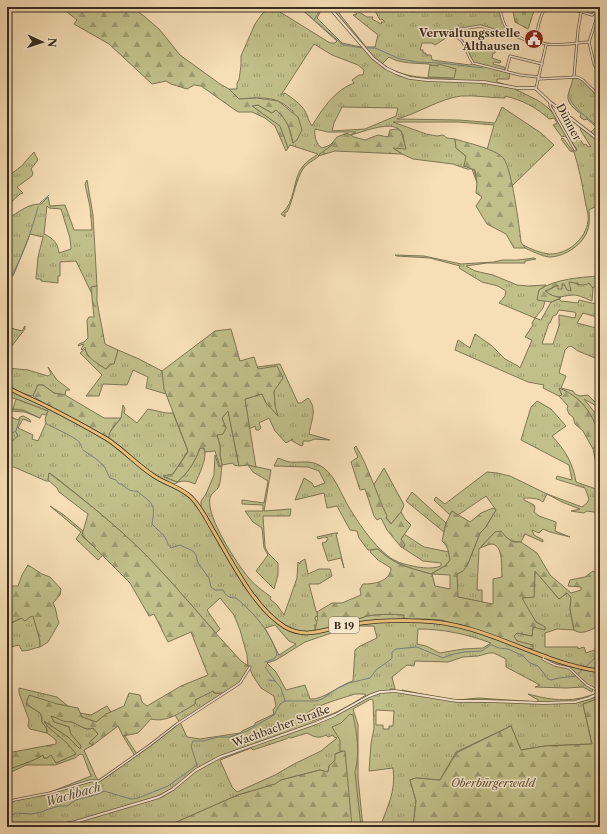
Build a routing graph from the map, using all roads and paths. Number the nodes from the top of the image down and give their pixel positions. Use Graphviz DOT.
graph roads {
  1 [pos="329,7"];
  2 [pos="503,7"];
  3 [pos="545,7"];
  4 [pos="555,7"];
  5 [pos="582,7"];
  6 [pos="600,8"];
  7 [pos="581,12"];
  8 [pos="521,38"];
  9 [pos="538,41"];
  10 [pos="577,42"];
  11 [pos="588,42"];
  12 [pos="464,44"];
  13 [pos="500,45"];
  14 [pos="546,45"];
  15 [pos="542,64"];
  16 [pos="506,71"];
  17 [pos="600,74"];
  18 [pos="574,76"];
  19 [pos="538,78"];
  20 [pos="535,88"];
  21 [pos="600,97"];
  22 [pos="550,102"];
  23 [pos="600,141"];
  24 [pos="575,150"];
  25 [pos="7,387"];
  26 [pos="544,656"];
  27 [pos="250,667"];
  28 [pos="600,670"];
  29 [pos="600,692"];
  30 [pos="7,803"];
  31 [pos="49,827"];
  1 -- 20 [label="street"];
  2 -- 8 [label="street"];
  3 -- 9 [label="street"];
  4 -- 7 [label="street"];
  5 -- 7 [label="street"];
  6 -- 7 [label="street"];
  6 -- 11 [label="street"];
  7 -- 10 [label="street"];
  8 -- 9 [label="street"];
  8 -- 12 [label="street"];
  9 -- 14 [label="street"];
  10 -- 11 [label="street"];
  10 -- 14 [label="street"];
  10 -- 18 [label="street"];
  11 -- 17 [label="street"];
  12 -- 13 [label="street"];
  12 -- 16 [label="street"];
  14 -- 15 [label="street"];
  15 -- 16 [label="street"];
  15 -- 19 [label="street"];
  16 -- 19 [label="street"];
  18 -- 19 [label="street"];
  18 -- 21 [label="street"];
  19 -- 20 [label="street"];
  20 -- 22 [label="street"];
  22 -- 23 [label="street"];
  22 -- 24 [label="street, Dünner"];
  25 -- 26 [label="main road, B 19"];
  26 -- 28 [label="main road, B 19"];
  26 -- 29 [label="street"];
  27 -- 30 [label="street"];
  29 -- 31 [label="street, Wachbacher Straße"];
}
